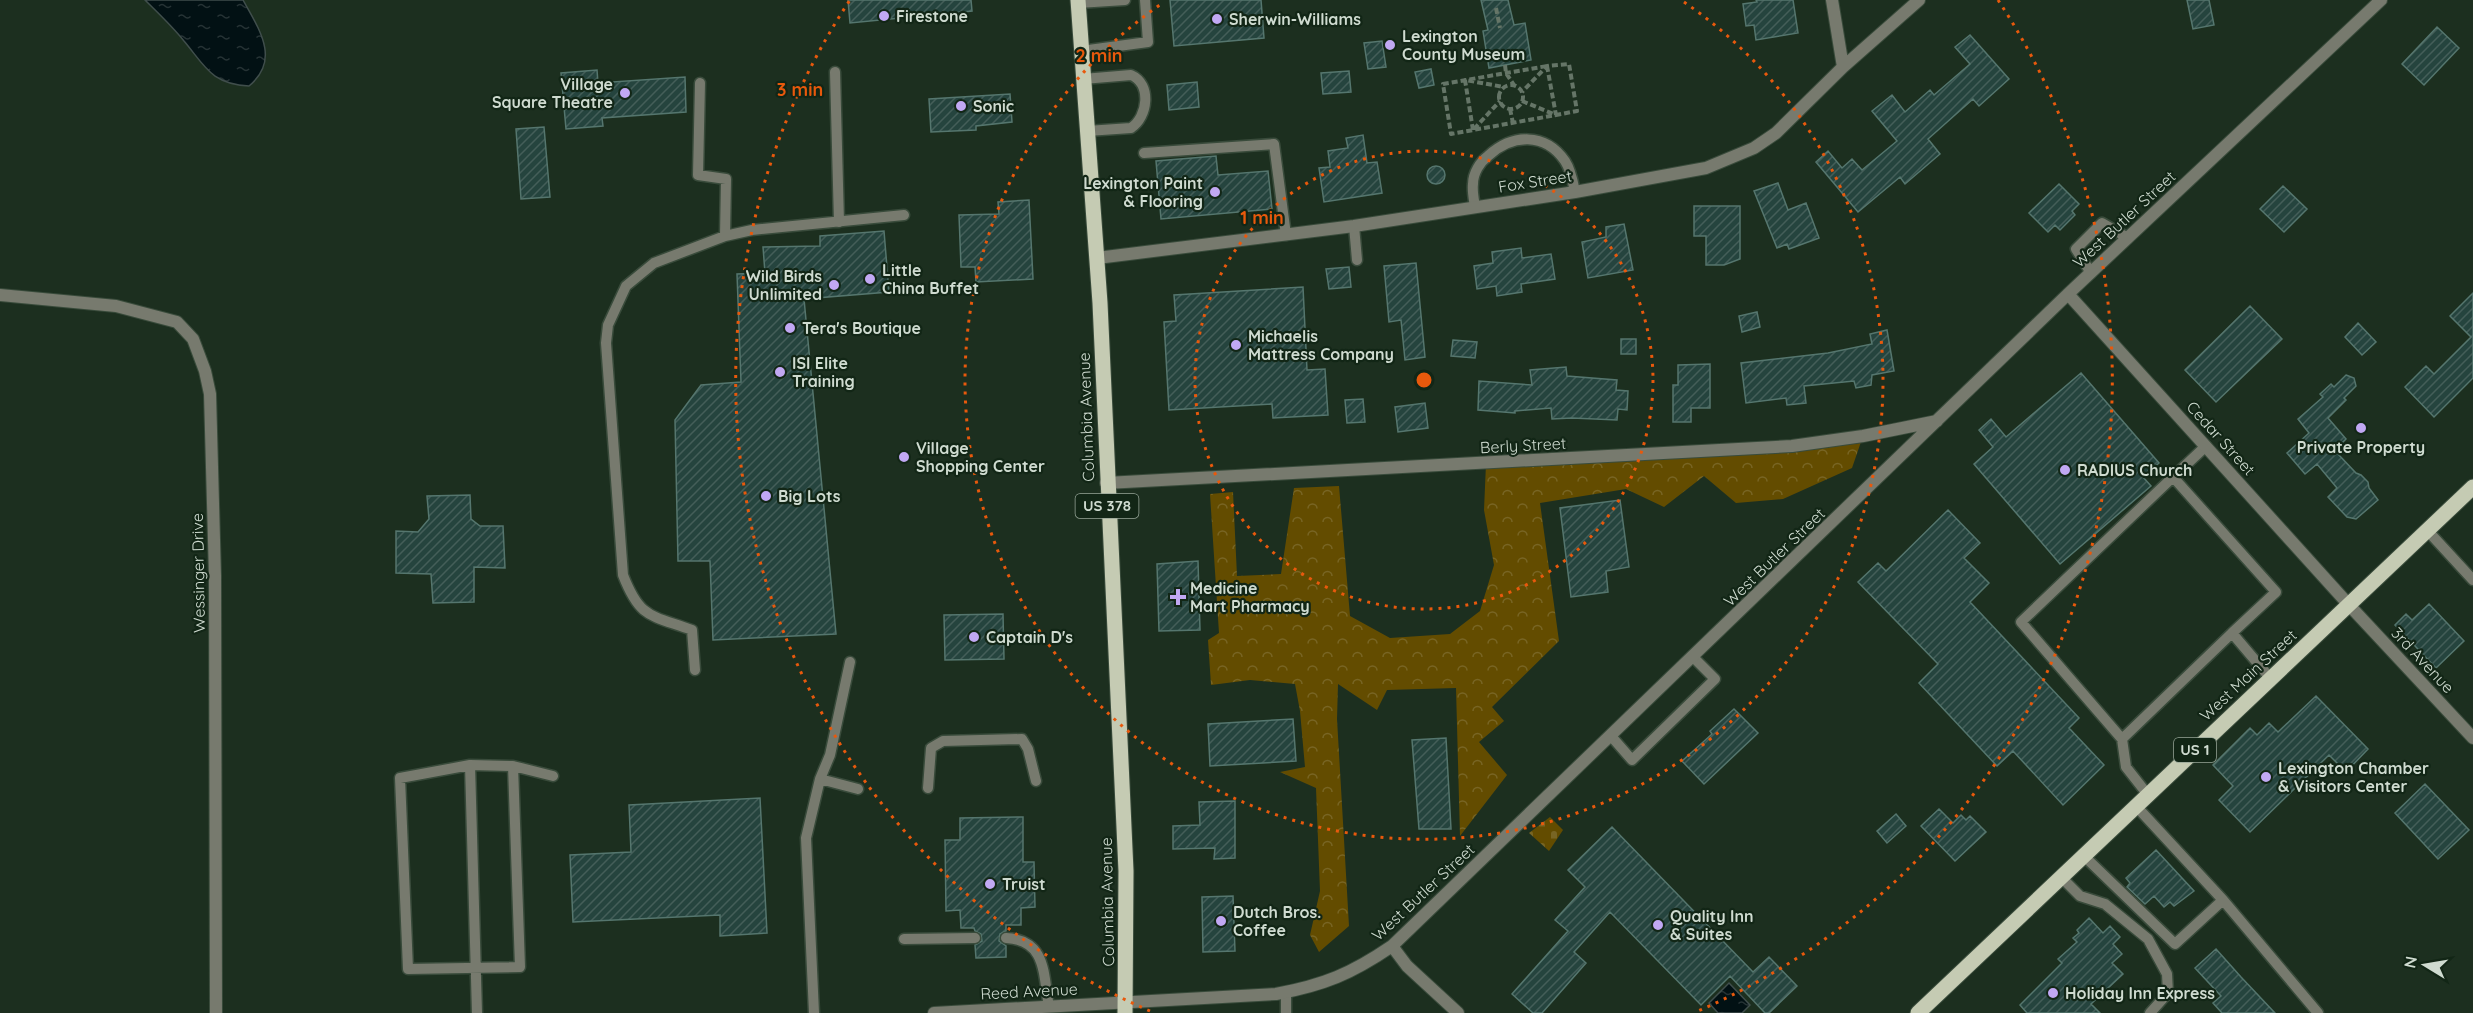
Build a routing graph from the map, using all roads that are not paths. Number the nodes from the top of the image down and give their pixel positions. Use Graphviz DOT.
graph roads {
  1 [pos="1125,0"];
  2 [pos="1145,0"];
  3 [pos="1832,0"];
  4 [pos="1920,0"];
  5 [pos="2381,0"];
  6 [pos="1078,2"];
  7 [pos="1081,51"];
  8 [pos="1843,67"];
  9 [pos="835,72"];
  10 [pos="1083,79"];
  11 [pos="700,84"];
  12 [pos="1087,132"];
  13 [pos="1144,153"];
  14 [pos="1575,192"];
  15 [pos="1475,207"];
  16 [pos="903,215"];
  17 [pos="839,222"];
  18 [pos="1353,226"];
  19 [pos="1286,234"];
  20 [pos="725,236"];
  21 [pos="2128,238"];
  22 [pos="1097,258"];
  23 [pos="1358,260"];
  24 [pos="2091,273"];
  25 [pos="2068,294"];
  26 [pos="0,295"];
  27 [pos="1939,421"];
  28 [pos="2206,446"];
  29 [pos="2173,477"];
  30 [pos="1106,483"];
  31 [pos="2473,487"];
  32 [pos="2427,530"];
  33 [pos="2473,580"];
  34 [pos="2349,605"];
  35 [pos="2232,633"];
  36 [pos="1693,657"];
  37 [pos="850,662"];
  38 [pos="695,670"];
  39 [pos="2271,679"];
  40 [pos="1611,736"];
  41 [pos="2473,738"];
  42 [pos="2122,739"];
  43 [pos="470,765"];
  44 [pos="513,766"];
  45 [pos="553,776"];
  46 [pos="820,779"];
  47 [pos="1036,781"];
  48 [pos="928,788"];
  49 [pos="858,789"];
  50 [pos="2148,795"];
  51 [pos="2136,806"];
  52 [pos="2084,856"];
  53 [pos="2061,877"];
  54 [pos="2223,900"];
  55 [pos="975,938"];
  56 [pos="1006,938"];
  57 [pos="904,939"];
  58 [pos="1392,946"];
  59 [pos="475,968"];
  60 [pos="1286,992"];
  61 [pos="1049,1007"];
  62 [pos="1125,1008"];
  63 [pos="1925,1011"];
  64 [pos="216,1013"];
  65 [pos="477,1013"];
  66 [pos="814,1013"];
  67 [pos="934,1013"];
  68 [pos="1286,1013"];
  69 [pos="1458,1013"];
  70 [pos="2150,1013"];
  71 [pos="2318,1013"];
  1 -- 6 [label="lane"];
  2 -- 7 [label="lane"];
  3 -- 8 [label="street"];
  4 -- 8 [label="street, Fox Street"];
  5 -- 21 [label="street, West Butler Street"];
  6 -- 7 [label="main road, Columbia Avenue / US 378"];
  7 -- 10 [label="main road, Columbia Avenue / US 378"];
  8 -- 14 [label="street, Fox Street"];
  9 -- 17 [label="lane"];
  10 -- 12 [label="main road, Columbia Avenue / US 378"];
  10 -- 12 [label="lane"];
  11 -- 20 [label="lane"];
  12 -- 22 [label="main road, Columbia Avenue / US 378"];
  13 -- 19 [label="lane"];
  14 -- 15 [label="street, Fox Street"];
  14 -- 15 [label="lane"];
  15 -- 18 [label="street, Fox Street"];
  16 -- 17 [label="lane"];
  17 -- 20 [label="lane"];
  18 -- 19 [label="street, Fox Street"];
  18 -- 23 [label="lane"];
  19 -- 22 [label="street, Fox Street"];
  20 -- 38 [label="lane"];
  21 -- 24 [label="street, West Butler Street"];
  21 -- 24 [label="lane"];
  22 -- 30 [label="main road, Columbia Avenue / US 378"];
  24 -- 25 [label="street, West Butler Street"];
  25 -- 27 [label="street, West Butler Street"];
  25 -- 28 [label="street, Cedar Street"];
  26 -- 64 [label="street, Wessinger Drive"];
  27 -- 30 [label="street, Berly Street"];
  27 -- 36 [label="street, West Butler Street"];
  28 -- 29 [label="lane"];
  28 -- 34 [label="street, Cedar Street"];
  29 -- 35 [label="lane"];
  29 -- 42 [label="lane"];
  30 -- 62 [label="main road, Columbia Avenue / US 378"];
  31 -- 32 [label="main road, West Main Street / US 1"];
  32 -- 33 [label="lane"];
  32 -- 34 [label="main road, West Main Street / US 1"];
  34 -- 39 [label="main road, West Main Street / US 1"];
  34 -- 41 [label="street, 3rd Avenue"];
  35 -- 39 [label="lane"];
  35 -- 42 [label="lane"];
  36 -- 40 [label="street, West Butler Street"];
  36 -- 40 [label="lane"];
  37 -- 46 [label="lane"];
  39 -- 50 [label="main road, West Main Street / US 1"];
  40 -- 58 [label="street, West Butler Street"];
  42 -- 50 [label="lane"];
  43 -- 44 [label="lane"];
  43 -- 59 [label="lane"];
  43 -- 59 [label="lane"];
  44 -- 45 [label="lane"];
  44 -- 59 [label="lane"];
  46 -- 49 [label="lane"];
  46 -- 66 [label="lane"];
  47 -- 48 [label="lane"];
  50 -- 51 [label="main road, West Main Street / US 1"];
  51 -- 52 [label="main road, West Main Street / US 1"];
  51 -- 54 [label="lane"];
  52 -- 53 [label="main road, West Main Street / US 1"];
  52 -- 54 [label="lane"];
  53 -- 63 [label="main road, West Main Street / US 1"];
  53 -- 70 [label="lane"];
  54 -- 71 [label="lane"];
  55 -- 57 [label="lane"];
  56 -- 61 [label="lane"];
  58 -- 60 [label="street, West Butler Street"];
  58 -- 69 [label="street"];
  59 -- 65 [label="lane"];
  60 -- 62 [label="street, West Butler Street"];
  60 -- 68 [label="lane"];
  61 -- 62 [label="street, Reed Avenue"];
  61 -- 67 [label="street, Reed Avenue"];
}
